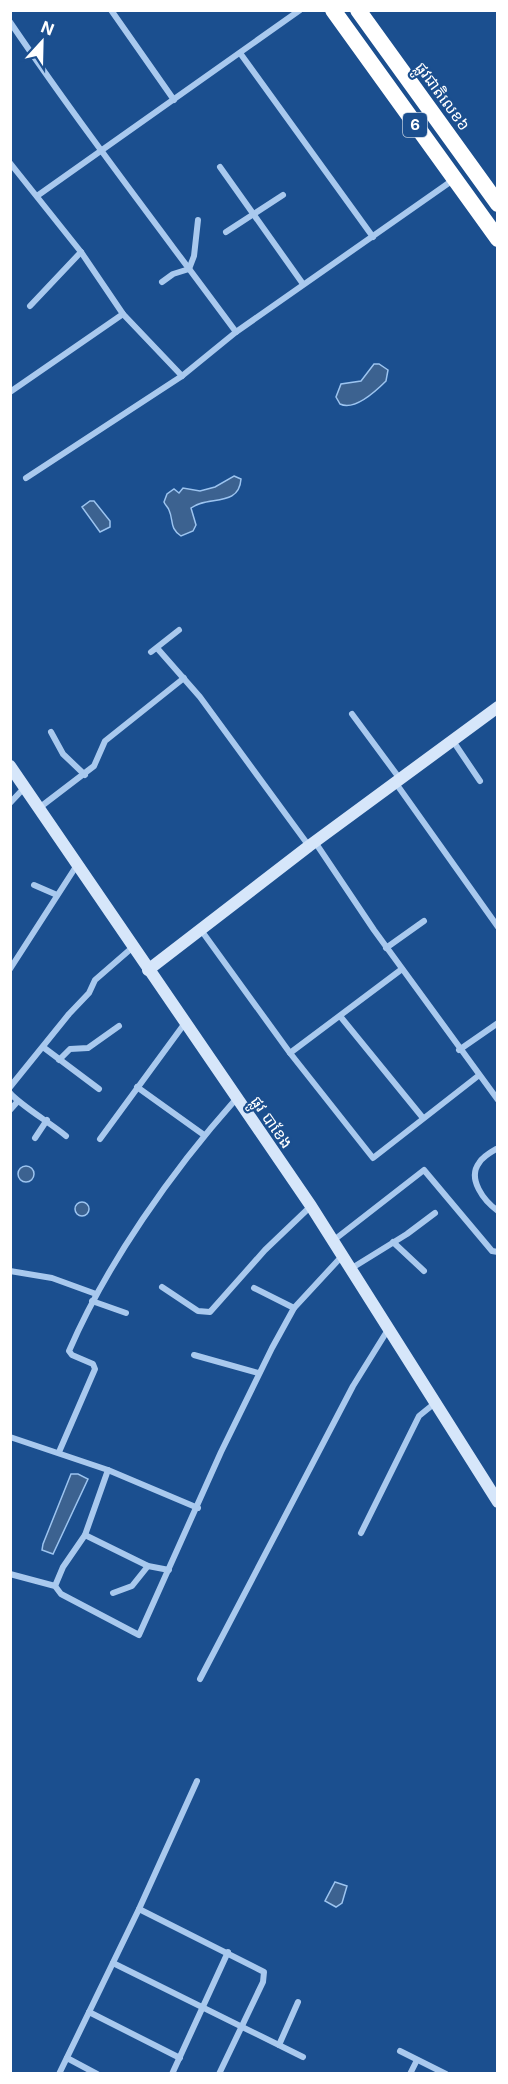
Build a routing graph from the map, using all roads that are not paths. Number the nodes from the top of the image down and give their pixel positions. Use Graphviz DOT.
graph roads {
  1 [pos="111,10"];
  2 [pos="300,10"];
  3 [pos="333,10"];
  4 [pos="358,10"];
  5 [pos="10,22"];
  6 [pos="240,53"];
  7 [pos="174,100"];
  8 [pos="101,151"];
  9 [pos="10,163"];
  10 [pos="220,167"];
  11 [pos="454,179"];
  12 [pos="38,195"];
  13 [pos="283,195"];
  14 [pos="498,204"];
  15 [pos="254,213"];
  16 [pos="198,220"];
  17 [pos="226,232"];
  18 [pos="373,237"];
  19 [pos="498,239"];
  20 [pos="81,252"];
  21 [pos="189,269"];
  22 [pos="162,282"];
  23 [pos="303,284"];
  24 [pos="30,306"];
  25 [pos="123,314"];
  26 [pos="236,332"];
  27 [pos="182,375"];
  28 [pos="10,392"];
  29 [pos="26,478"];
  30 [pos="179,630"];
  31 [pos="157,648"];
  32 [pos="151,652"];
  33 [pos="184,678"];
  34 [pos="498,707"];
  35 [pos="352,714"];
  36 [pos="51,732"];
  37 [pos="453,740"];
  38 [pos="10,766"];
  39 [pos="85,775"];
  40 [pos="398,781"];
  41 [pos="480,781"];
  42 [pos="25,787"];
  43 [pos="10,803"];
  44 [pos="39,808"];
  45 [pos="312,844"];
  46 [pos="77,865"];
  47 [pos="34,885"];
  48 [pos="57,895"];
  49 [pos="424,921"];
  50 [pos="498,927"];
  51 [pos="201,930"];
  52 [pos="133,947"];
  53 [pos="386,948"];
  54 [pos="10,969"];
  55 [pos="402,969"];
  56 [pos="148,970"];
  57 [pos="340,1016"];
  58 [pos="185,1023"];
  59 [pos="498,1023"];
  60 [pos="119,1026"];
  61 [pos="43,1047"];
  62 [pos="459,1050"];
  63 [pos="290,1053"];
  64 [pos="59,1060"];
  65 [pos="478,1076"];
  66 [pos="10,1087"];
  67 [pos="137,1087"];
  68 [pos="99,1089"];
  69 [pos="10,1093"];
  70 [pos="236,1099"];
  71 [pos="498,1100"];
  72 [pos="18,1101"];
  73 [pos="10,1110"];
  74 [pos="423,1118"];
  75 [pos="47,1120"];
  76 [pos="66,1136"];
  77 [pos="204,1136"];
  78 [pos="35,1138"];
  79 [pos="100,1139"];
  80 [pos="498,1148"];
  81 [pos="311,1206"];
  82 [pos="498,1211"];
  83 [pos="435,1213"];
  84 [pos="334,1240"];
  85 [pos="393,1242"];
  86 [pos="498,1252"];
  87 [pos="343,1255"];
  88 [pos="352,1268"];
  89 [pos="10,1271"];
  90 [pos="424,1271"];
  91 [pos="162,1287"];
  92 [pos="254,1288"];
  93 [pos="96,1294"];
  94 [pos="92,1301"];
  95 [pos="294,1308"];
  96 [pos="126,1313"];
  97 [pos="389,1327"];
  98 [pos="194,1355"];
  99 [pos="258,1373"];
  100 [pos="436,1402"];
  101 [pos="10,1437"];
  102 [pos="58,1452"];
  103 [pos="108,1470"];
  104 [pos="498,1502"];
  105 [pos="198,1508"];
  106 [pos="361,1533"];
  107 [pos="85,1535"];
  108 [pos="148,1566"];
  109 [pos="170,1570"];
  110 [pos="10,1574"];
  111 [pos="55,1586"];
  112 [pos="113,1593"];
  113 [pos="200,1679"];
  114 [pos="197,1781"];
  115 [pos="139,1909"];
  116 [pos="228,1952"];
  117 [pos="113,1963"];
  118 [pos="298,2002"];
  119 [pos="203,2006"];
  120 [pos="89,2012"];
  121 [pos="242,2027"];
  122 [pos="279,2045"];
  123 [pos="400,2051"];
  124 [pos="303,2056"];
  125 [pos="66,2058"];
  126 [pos="180,2058"];
  127 [pos="417,2060"];
  128 [pos="220,2071"];
  129 [pos="59,2073"];
  130 [pos="97,2073"];
  131 [pos="172,2073"];
  132 [pos="230,2073"];
  133 [pos="410,2073"];
  134 [pos="446,2073"];
  1 -- 7 [label="street"];
  2 -- 6 [label="street"];
  3 -- 11 [label="highway, 6"];
  4 -- 14 [label="highway, ផ្លូវជាតិលេខ៦ / 6"];
  5 -- 8 [label="street"];
  6 -- 7 [label="street"];
  6 -- 18 [label="street"];
  7 -- 8 [label="street"];
  8 -- 12 [label="street"];
  8 -- 21 [label="street"];
  9 -- 12 [label="street"];
  10 -- 15 [label="street"];
  11 -- 18 [label="street"];
  11 -- 19 [label="highway, 6"];
  12 -- 20 [label="street"];
  13 -- 15 [label="street"];
  15 -- 17 [label="street"];
  15 -- 23 [label="street"];
  16 -- 21 [label="street"];
  18 -- 23 [label="street"];
  20 -- 24 [label="street"];
  20 -- 25 [label="street"];
  21 -- 22 [label="street"];
  21 -- 26 [label="street"];
  23 -- 26 [label="street"];
  25 -- 27 [label="street"];
  25 -- 28 [label="street"];
  26 -- 27 [label="street"];
  27 -- 29 [label="street"];
  30 -- 31 [label="street"];
  31 -- 32 [label="street"];
  31 -- 33 [label="street"];
  33 -- 39 [label="street"];
  33 -- 45 [label="street"];
  34 -- 37 [label="street"];
  35 -- 40 [label="street"];
  36 -- 39 [label="street"];
  37 -- 40 [label="street"];
  37 -- 41 [label="street"];
  38 -- 42 [label="street, ផ្លូវ បាខែង"];
  39 -- 44 [label="street"];
  40 -- 45 [label="street"];
  40 -- 50 [label="street"];
  42 -- 43 [label="street"];
  42 -- 44 [label="street, ផ្លូវ បាខែង"];
  44 -- 46 [label="street, ផ្លូវ បាខែង"];
  45 -- 51 [label="street"];
  45 -- 53 [label="street"];
  46 -- 48 [label="street"];
  46 -- 52 [label="street, ផ្លូវ បាខែង"];
  47 -- 48 [label="street"];
  48 -- 54 [label="street"];
  49 -- 53 [label="street"];
  51 -- 56 [label="street"];
  51 -- 63 [label="street"];
  52 -- 56 [label="street, ផ្លូវ បាខែង"];
  52 -- 61 [label="street"];
  53 -- 55 [label="street"];
  55 -- 57 [label="street"];
  55 -- 62 [label="street"];
  56 -- 58 [label="street, ផ្លូវ បាខែង"];
  57 -- 63 [label="street"];
  57 -- 74 [label="street"];
  58 -- 67 [label="street"];
  58 -- 70 [label="street, ផ្លូវ បាខែង"];
  59 -- 62 [label="street"];
  60 -- 64 [label="street"];
  61 -- 64 [label="street"];
  61 -- 66 [label="street"];
  62 -- 65 [label="street"];
  63 -- 74 [label="street"];
  64 -- 68 [label="street"];
  65 -- 71 [label="street"];
  65 -- 74 [label="street"];
  67 -- 77 [label="street"];
  67 -- 79 [label="street"];
  69 -- 72 [label="street"];
  70 -- 77 [label="street"];
  70 -- 81 [label="street, ផ្លូវ បាខែង"];
  72 -- 73 [label="street"];
  72 -- 75 [label="street"];
  75 -- 76 [label="street"];
  75 -- 78 [label="street"];
  77 -- 93 [label="street"];
  80 -- 82 [label="street"];
  81 -- 84 [label="street, ផ្លូវ បាខែង"];
  81 -- 91 [label="street"];
  83 -- 85 [label="street"];
  84 -- 86 [label="street"];
  84 -- 87 [label="street, ផ្លូវ បាខែង"];
  85 -- 88 [label="street"];
  85 -- 90 [label="street"];
  87 -- 88 [label="street, ផ្លូវ បាខែង"];
  87 -- 95 [label="street"];
  88 -- 97 [label="street, ផ្លូវ បាខែង"];
  89 -- 93 [label="street"];
  92 -- 95 [label="street"];
  93 -- 94 [label="street"];
  94 -- 96 [label="street"];
  94 -- 102 [label="street"];
  95 -- 99 [label="street"];
  97 -- 100 [label="street, ផ្លូវ បាខែង"];
  97 -- 113 [label="street"];
  98 -- 99 [label="street"];
  99 -- 105 [label="street"];
  100 -- 104 [label="street, ផ្លូវ បាខែង"];
  100 -- 106 [label="street"];
  101 -- 102 [label="street"];
  102 -- 103 [label="street"];
  103 -- 105 [label="street"];
  103 -- 107 [label="street"];
  105 -- 109 [label="street"];
  107 -- 108 [label="street"];
  107 -- 111 [label="street"];
  108 -- 109 [label="street"];
  108 -- 112 [label="street"];
  109 -- 111 [label="street"];
  110 -- 111 [label="street"];
  114 -- 115 [label="street"];
  115 -- 116 [label="street"];
  115 -- 117 [label="street"];
  116 -- 119 [label="street"];
  116 -- 121 [label="street"];
  117 -- 119 [label="street"];
  117 -- 120 [label="street"];
  118 -- 122 [label="street"];
  119 -- 121 [label="street"];
  119 -- 126 [label="street"];
  120 -- 125 [label="street"];
  120 -- 126 [label="street"];
  121 -- 122 [label="street"];
  121 -- 128 [label="street"];
  122 -- 124 [label="street"];
  123 -- 127 [label="street"];
  125 -- 129 [label="street"];
  125 -- 130 [label="street"];
  126 -- 131 [label="street"];
  127 -- 133 [label="street"];
  127 -- 134 [label="street"];
  128 -- 132 [label="street"];
}
